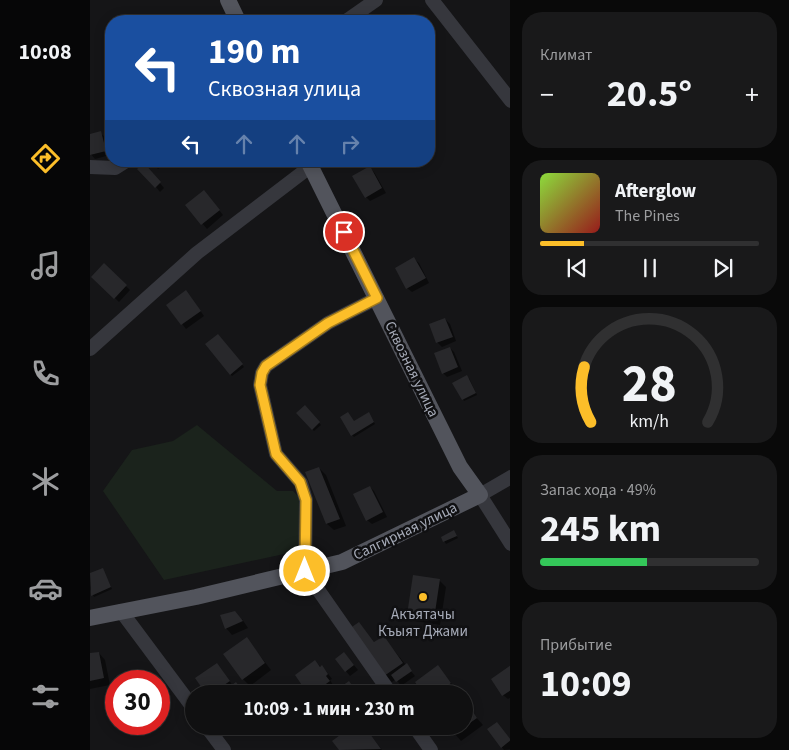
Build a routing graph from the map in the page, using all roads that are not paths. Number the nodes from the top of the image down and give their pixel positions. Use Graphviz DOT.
graph roads {
  1 [pos="228,0"];
  2 [pos="376,0"];
  3 [pos="432,0"];
  4 [pos="235,15"];
  5 [pos="355,15"];
  6 [pos="510,101"];
  7 [pos="90,167"];
  8 [pos="116,167"];
  9 [pos="306,167"];
  10 [pos="312,167"];
  11 [pos="377,298"];
  12 [pos="90,349"];
  13 [pos="510,477"];
  14 [pos="480,495"];
  15 [pos="510,544"];
  16 [pos="305,571"];
  17 [pos="121,612"];
  18 [pos="90,618"];
  19 [pos="385,685"];
  20 [pos="185,697"];
  21 [pos="213,735"];
  22 [pos="420,735"];
  23 [pos="224,750"];
  24 [pos="431,750"];
  1 -- 4 [label="main road"];
  2 -- 5 [label="street"];
  3 -- 6 [label="street"];
  7 -- 8 [label="street"];
  9 -- 12 [label="street"];
  10 -- 11 [label="main road, Сквозная улица"];
  11 -- 14 [label="main road, Сквозная улица"];
  11 -- 16 [label="street"];
  13 -- 14 [label="street, Салгирная улица"];
  14 -- 15 [label="street, Сквозная улица"];
  14 -- 16 [label="main road, Салгирная улица"];
  16 -- 17 [label="main road, Салгирная улица"];
  16 -- 19 [label="street"];
  17 -- 18 [label="main road, Салгирная улица"];
  17 -- 20 [label="street"];
  21 -- 23 [label="street"];
  22 -- 24 [label="street"];
}
